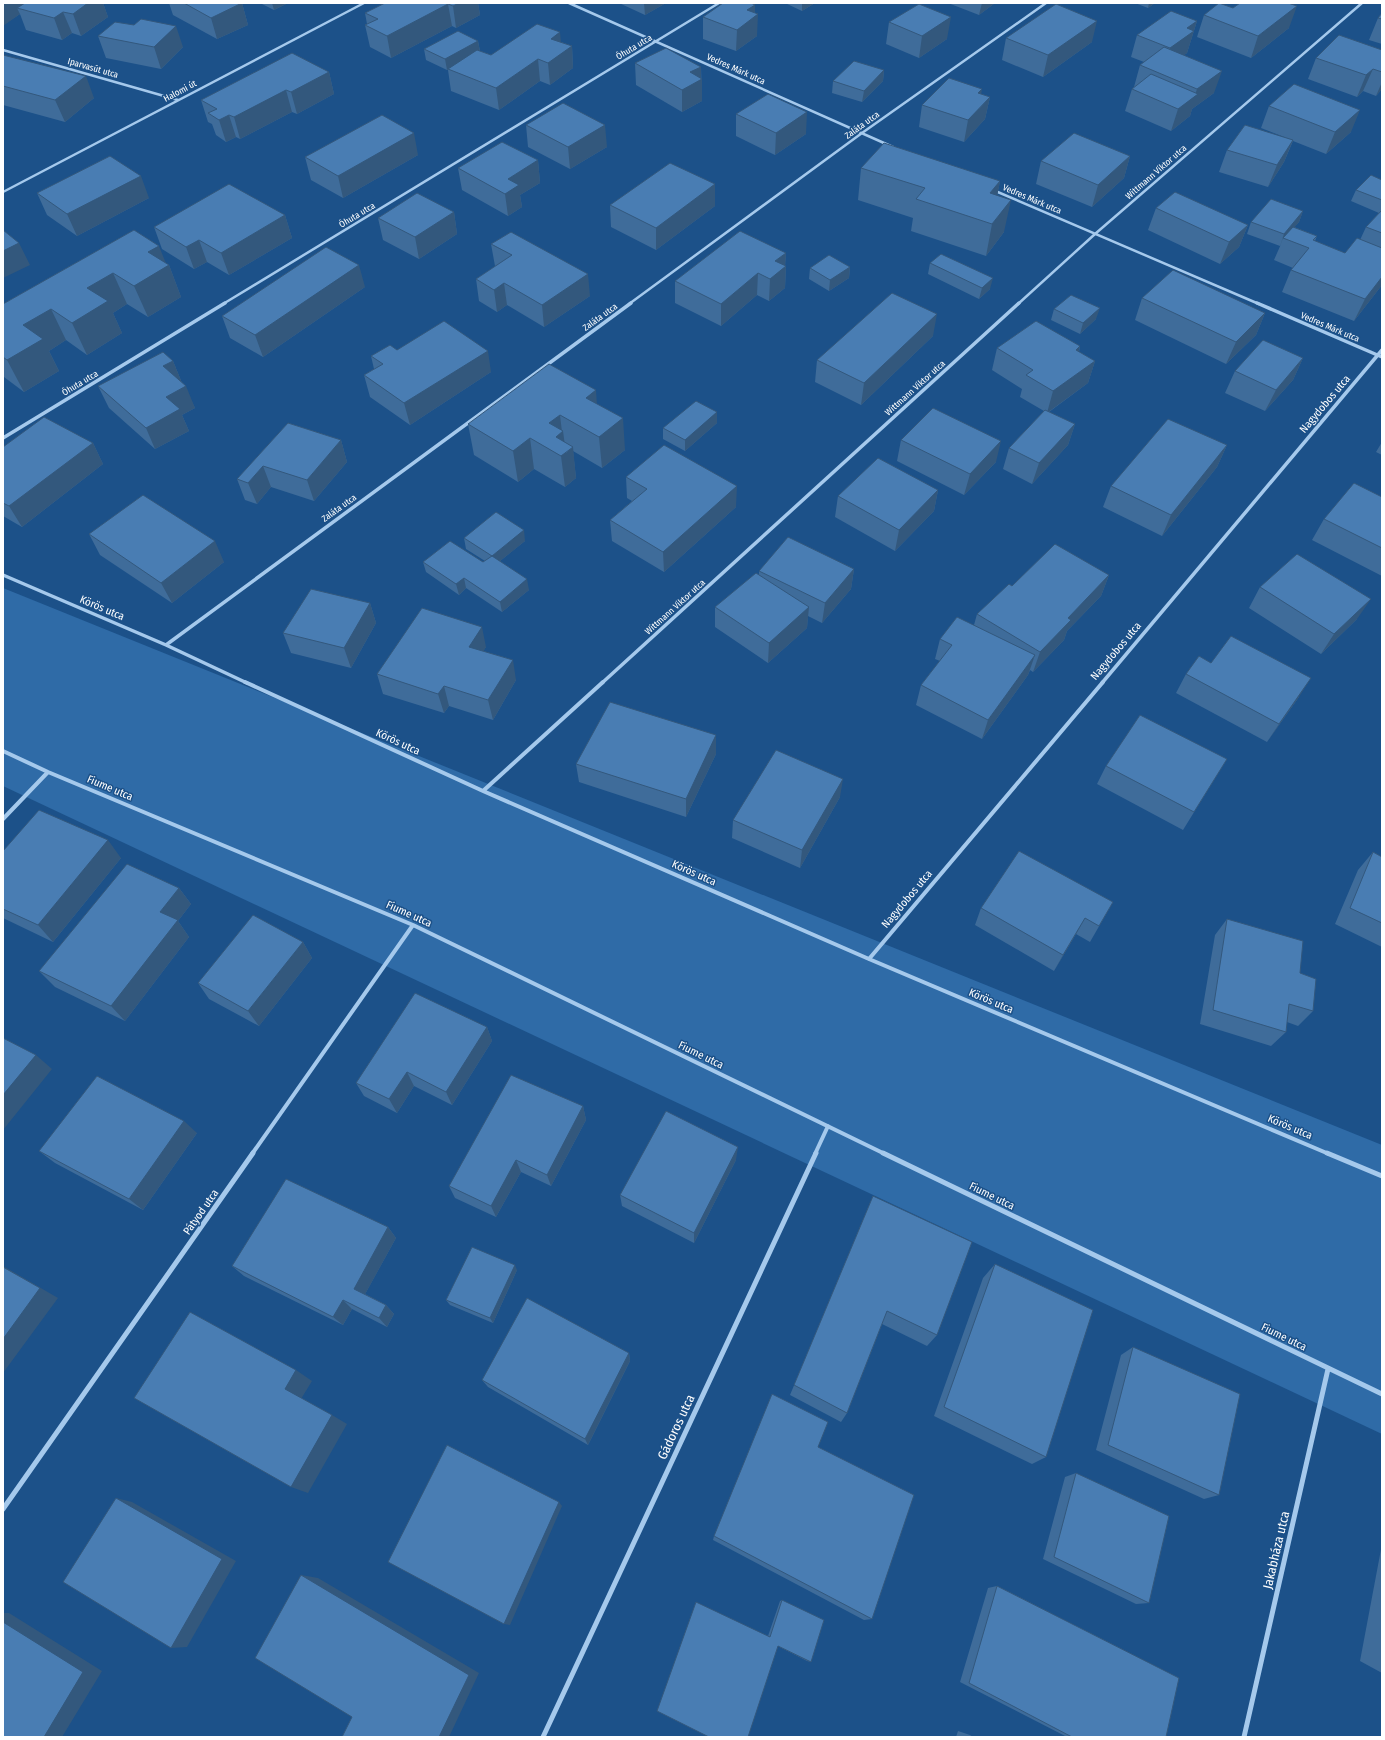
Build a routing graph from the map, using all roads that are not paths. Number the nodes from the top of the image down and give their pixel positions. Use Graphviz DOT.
graph roads {
  1 [pos="364,3"];
  2 [pos="569,3"];
  3 [pos="719,3"];
  4 [pos="1046,3"];
  5 [pos="1362,3"];
  6 [pos="657,42"];
  7 [pos="3,50"];
  8 [pos="178,100"];
  9 [pos="862,133"];
  10 [pos="898,149"];
  11 [pos="986,187"];
  12 [pos="3,192"];
  13 [pos="1095,234"];
  14 [pos="1382,350"];
  15 [pos="1378,355"];
  16 [pos="1382,358"];
  17 [pos="3,438"];
  18 [pos="3,575"];
  19 [pos="166,645"];
  20 [pos="3,751"];
  21 [pos="48,772"];
  22 [pos="483,791"];
  23 [pos="3,819"];
  24 [pos="413,925"];
  25 [pos="869,959"];
  26 [pos="828,1126"];
  27 [pos="1382,1176"];
  28 [pos="1328,1369"];
  29 [pos="1382,1394"];
  30 [pos="3,1509"];
  31 [pos="543,1737"];
  32 [pos="1244,1737"];
  1 -- 8 [label="street, Halomi út"];
  2 -- 6 [label="street, Vedres Márk utca"];
  3 -- 6 [label="street, Óhuta utca"];
  4 -- 9 [label="street, Zaláta utca"];
  5 -- 13 [label="street, Wittmann Viktor utca"];
  6 -- 9 [label="street, Vedres Márk utca"];
  6 -- 17 [label="street, Óhuta utca"];
  7 -- 8 [label="street, Iparvasút utca"];
  8 -- 12 [label="street, Halomi út"];
  9 -- 10 [label="street, Vedres Márk utca"];
  9 -- 19 [label="street, Zaláta utca"];
  11 -- 13 [label="street, Vedres Márk utca"];
  13 -- 15 [label="street, Vedres Márk utca"];
  13 -- 22 [label="street, Wittmann Viktor utca"];
  14 -- 15 [label="street, Nagydobos utca"];
  15 -- 16 [label="street, Vedres Márk utca"];
  15 -- 25 [label="street, Nagydobos utca"];
  18 -- 19 [label="street, Körös utca"];
  19 -- 22 [label="street, Körös utca"];
  20 -- 21 [label="street, Fiume utca"];
  21 -- 23 [label="street"];
  21 -- 24 [label="street, Fiume utca"];
  22 -- 25 [label="street, Körös utca"];
  24 -- 26 [label="street, Fiume utca"];
  24 -- 30 [label="street, Pátyod utca"];
  25 -- 27 [label="street, Körös utca"];
  26 -- 28 [label="street, Fiume utca"];
  26 -- 31 [label="street, Gádoros utca"];
  28 -- 29 [label="street, Fiume utca"];
  28 -- 32 [label="street, Jakabháza utca"];
}
